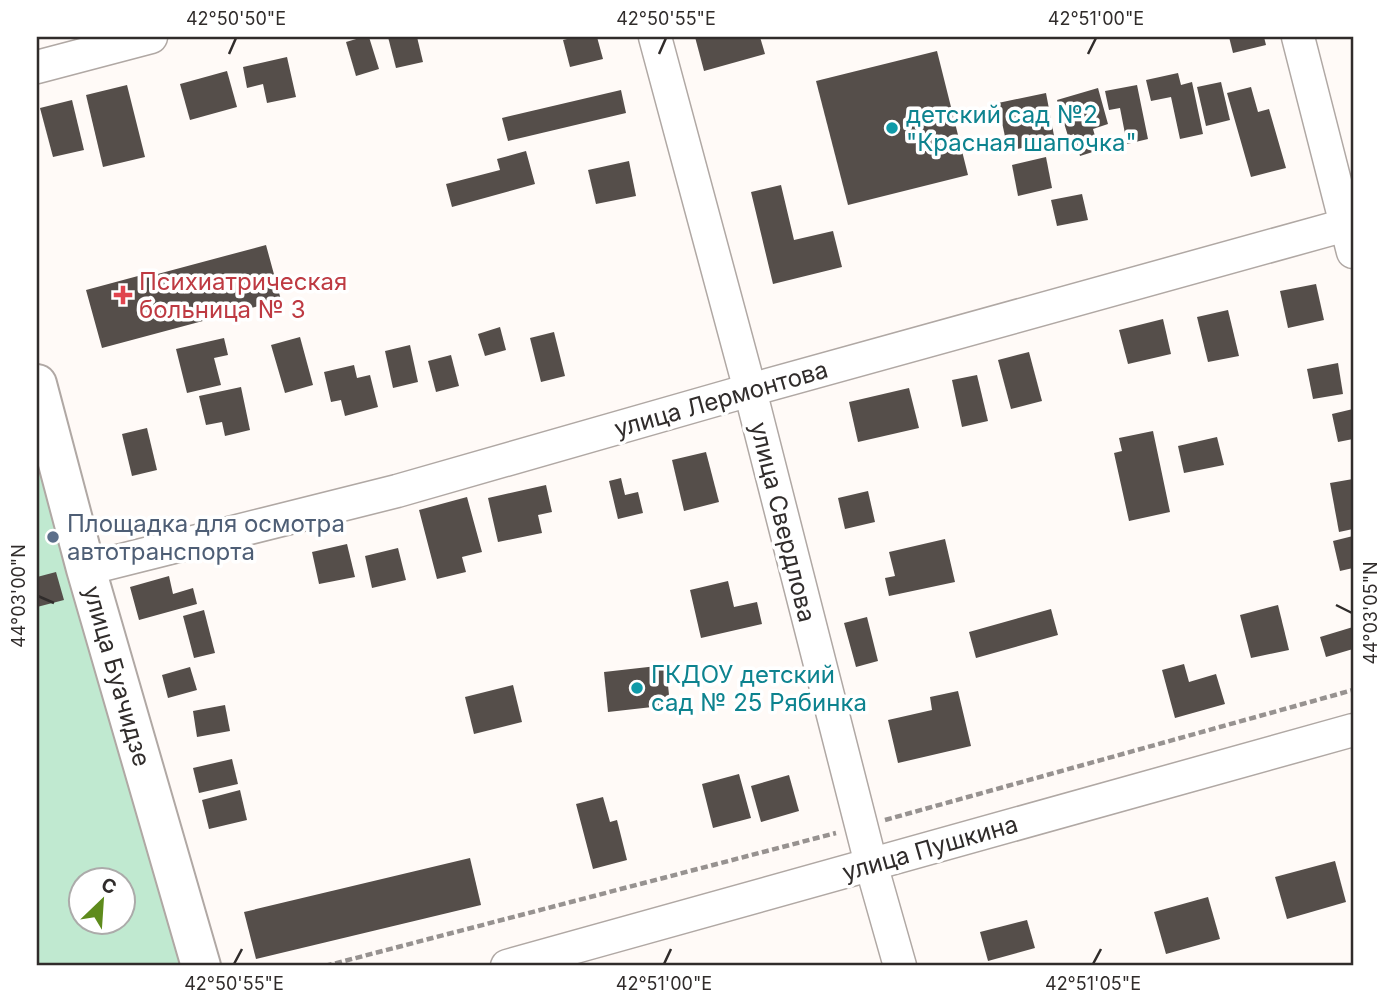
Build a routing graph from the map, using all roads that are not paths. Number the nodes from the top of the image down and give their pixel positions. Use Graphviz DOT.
graph roads {
  1 [pos="151,37"];
  2 [pos="655,37"];
  3 [pos="1298,37"];
  4 [pos="37,67"];
  5 [pos="1351,234"];
  6 [pos="37,384"];
  7 [pos="750,390"];
  8 [pos="86,569"];
  9 [pos="1353,730"];
  10 [pos="871,864"];
  11 [pos="201,966"];
  12 [pos="507,966"];
  13 [pos="900,966"];
  1 -- 4 [label="street"];
  2 -- 7 [label="street, улица Свердлова"];
  3 -- 5 [label="street"];
  5 -- 7 [label="street, улица Лермонтова"];
  6 -- 8 [label="main road, улица Буачидзе"];
  7 -- 8 [label="street, улица Лермонтова"];
  7 -- 10 [label="street, улица Свердлова"];
  8 -- 11 [label="main road, улица Буачидзе"];
  9 -- 10 [label="street, улица Пушкина"];
  10 -- 12 [label="street, улица Пушкина"];
  10 -- 13 [label="street, улица Свердлова"];
}
